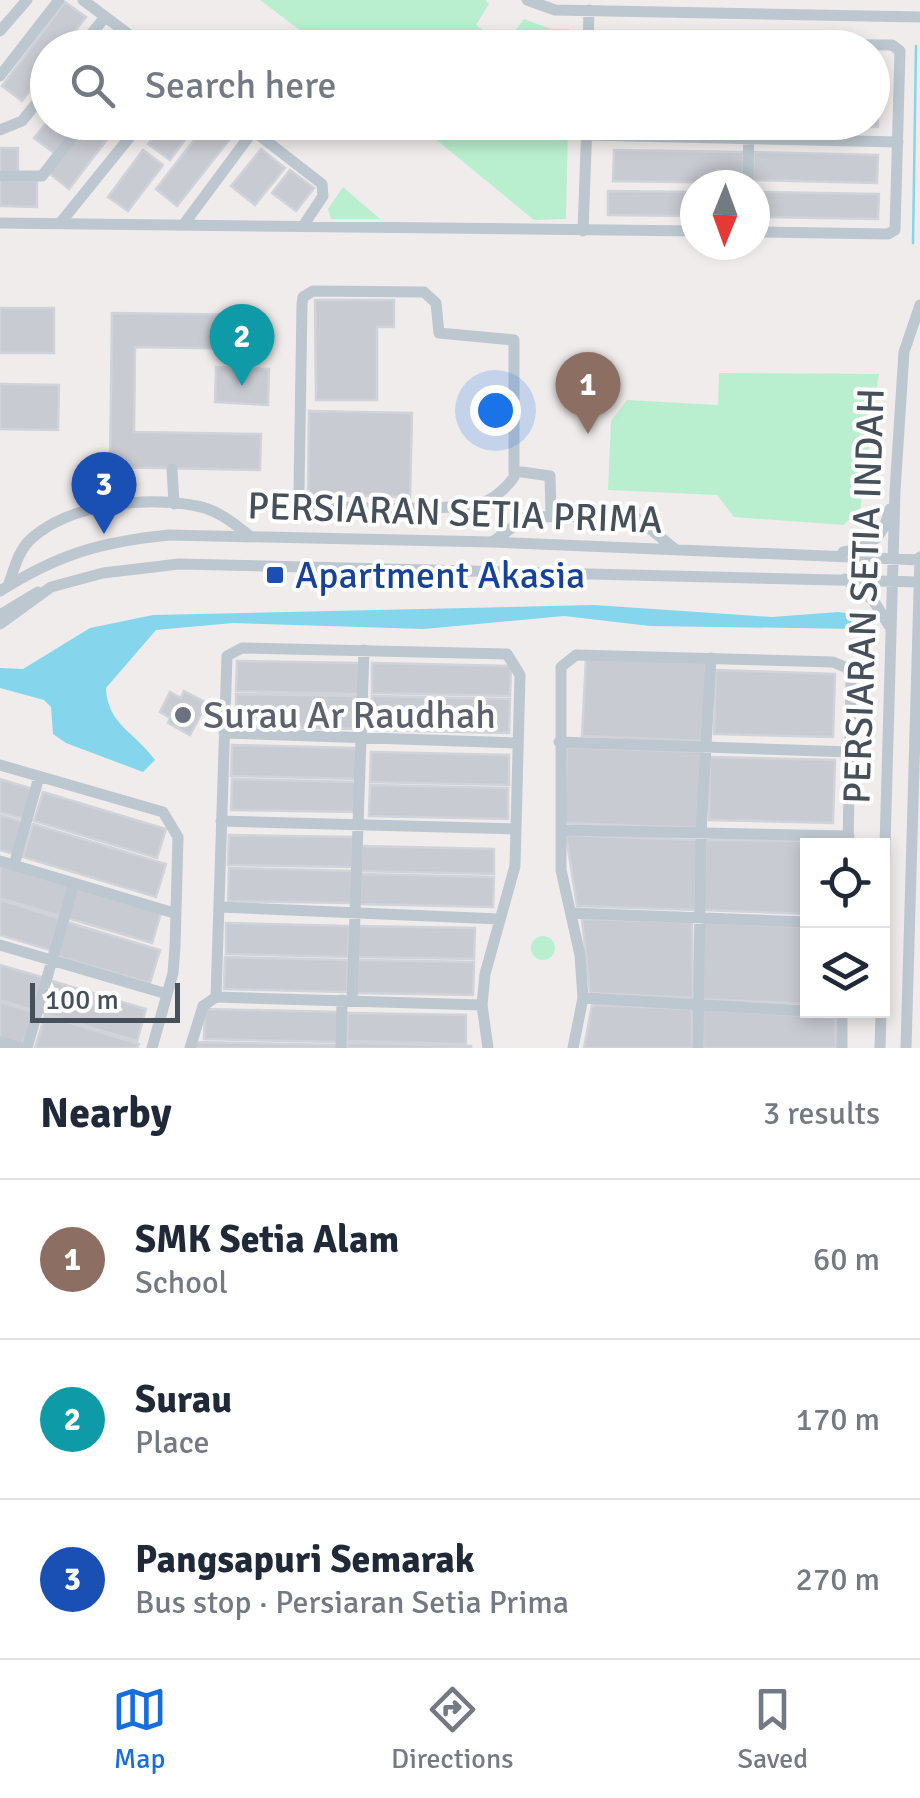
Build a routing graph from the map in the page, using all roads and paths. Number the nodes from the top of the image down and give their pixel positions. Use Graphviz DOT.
graph roads {
  1 [pos="28,0"];
  2 [pos="59,0"];
  3 [pos="84,0"];
  4 [pos="527,0"];
  5 [pos="590,10"];
  6 [pos="105,16"];
  7 [pos="920,17"];
  8 [pos="36,30"];
  9 [pos="94,30"];
  10 [pos="123,30"];
  11 [pos="589,30"];
  12 [pos="0,31"];
  13 [pos="30,37"];
  14 [pos="890,45"];
  15 [pos="0,76"];
  16 [pos="30,111"];
  17 [pos="0,130"];
  18 [pos="70,140"];
  19 [pos="127,140"];
  20 [pos="239,140"];
  21 [pos="265,140"];
  22 [pos="587,140"];
  23 [pos="748,140"];
  24 [pos="823,140"];
  25 [pos="898,142"];
  26 [pos="748,170"];
  27 [pos="0,176"];
  28 [pos="60,222"];
  29 [pos="0,223"];
  30 [pos="184,224"];
  31 [pos="302,226"];
  32 [pos="583,231"];
  33 [pos="680,232"];
  34 [pos="770,232"];
  35 [pos="920,306"];
  36 [pos="172,470"];
  37 [pos="514,471"];
  38 [pos="895,490"];
  39 [pos="174,504"];
  40 [pos="551,513"];
  41 [pos="251,536"];
  42 [pos="492,542"];
  43 [pos="674,549"];
  44 [pos="814,558"];
  45 [pos="894,559"];
  46 [pos="920,559"];
  47 [pos="845,578"];
  48 [pos="893,580"];
  49 [pos="919,582"];
  50 [pos="51,588"];
  51 [pos="4,589"];
  52 [pos="0,614"];
  53 [pos="0,624"];
  54 [pos="892,630"];
  55 [pos="918,630"];
  56 [pos="364,650"];
  57 [pos="711,658"];
  58 [pos="224,733"];
  59 [pos="360,738"];
  60 [pos="559,742"];
  61 [pos="517,743"];
  62 [pos="707,746"];
  63 [pos="851,752"];
  64 [pos="0,765"];
  65 [pos="39,778"];
  66 [pos="221,821"];
  67 [pos="358,825"];
  68 [pos="515,829"];
  69 [pos="560,830"];
  70 [pos="701,833"];
  71 [pos="800,838"];
  72 [pos="848,838"];
  73 [pos="0,861"];
  74 [pos="14,865"];
  75 [pos="74,883"];
  76 [pos="219,907"];
  77 [pos="174,913"];
  78 [pos="356,913"];
  79 [pos="572,913"];
  80 [pos="499,918"];
  81 [pos="700,918"];
  82 [pos="800,922"];
  83 [pos="883,928"];
  84 [pos="0,945"];
  85 [pos="53,960"];
  86 [pos="167,994"];
  87 [pos="216,996"];
  88 [pos="583,998"];
  89 [pos="346,1000"];
  90 [pos="482,1004"];
  91 [pos="697,1004"];
  92 [pos="800,1010"];
  93 [pos="842,1018"];
  94 [pos="881,1018"];
  95 [pos="0,1042"];
  96 [pos="24,1048"];
  97 [pos="152,1048"];
  98 [pos="190,1048"];
  99 [pos="341,1048"];
  100 [pos="488,1048"];
  101 [pos="574,1048"];
  102 [pos="698,1048"];
  103 [pos="842,1048"];
  104 [pos="880,1048"];
  105 [pos="906,1048"];
  1 -- 12 [label="street"];
  2 -- 8 [label="street"];
  3 -- 6 [label="street"];
  4 -- 5 [label="street"];
  5 -- 7 [label="street"];
  5 -- 11 [label="street"];
  6 -- 9 [label="street"];
  6 -- 10 [label="street"];
  13 -- 15 [label="street"];
  14 -- 25 [label="street"];
  16 -- 17 [label="street"];
  18 -- 27 [label="street"];
  19 -- 28 [label="street"];
  20 -- 30 [label="street"];
  21 -- 31 [label="street"];
  22 -- 32 [label="street"];
  23 -- 26 [label="street"];
  24 -- 25 [label="street"];
  25 -- 34 [label="street"];
  28 -- 29 [label="street"];
  28 -- 30 [label="street"];
  30 -- 31 [label="street"];
  31 -- 32 [label="street"];
  32 -- 33 [label="street"];
  35 -- 38 [label="street, PERSIARAN SETIA INDAH"];
  36 -- 39 [label="street"];
  37 -- 37 [label="street"];
  37 -- 40 [label="street"];
  38 -- 44 [label="street"];
  38 -- 45 [label="street, PERSIARAN SETIA INDAH"];
  39 -- 41 [label="street"];
  39 -- 51 [label="street"];
  40 -- 42 [label="street"];
  40 -- 43 [label="street"];
  41 -- 42 [label="street, PERSIARAN SETIA PRIMA"];
  41 -- 51 [label="street, PERSIARAN SETIA PRIMA"];
  42 -- 43 [label="street, PERSIARAN SETIA PRIMA"];
  43 -- 44 [label="street, PERSIARAN SETIA PRIMA"];
  44 -- 45 [label="street, PERSIARAN SETIA PRIMA"];
  45 -- 46 [label="street, PERSIARAN SETIA PRIMA"];
  45 -- 48 [label="street, PERSIARAN SETIA INDAH"];
  46 -- 49 [label="street, PERSIARAN SETIA INDAH"];
  47 -- 48 [label="street, PERSIARAN SETIA PRIMA"];
  47 -- 50 [label="street, PERSIARAN SETIA PRIMA"];
  47 -- 54 [label="street"];
  48 -- 49 [label="street, PERSIARAN SETIA PRIMA"];
  48 -- 54 [label="street, PERSIARAN SETIA INDAH"];
  49 -- 55 [label="street, PERSIARAN SETIA INDAH"];
  50 -- 52 [label="street"];
  50 -- 53 [label="street, PERSIARAN SETIA PRIMA"];
  54 -- 83 [label="street, PERSIARAN SETIA INDAH"];
  55 -- 105 [label="street, PERSIARAN SETIA INDAH"];
  56 -- 58 [label="street"];
  56 -- 59 [label="street"];
  56 -- 61 [label="street"];
  57 -- 60 [label="street"];
  57 -- 62 [label="street"];
  57 -- 63 [label="street"];
  58 -- 59 [label="street"];
  58 -- 66 [label="street"];
  59 -- 61 [label="street"];
  59 -- 67 [label="street"];
  60 -- 62 [label="street"];
  60 -- 69 [label="street"];
  61 -- 68 [label="street"];
  62 -- 63 [label="street"];
  62 -- 70 [label="street"];
  63 -- 72 [label="street"];
  64 -- 65 [label="street"];
  65 -- 74 [label="street"];
  65 -- 77 [label="street"];
  66 -- 67 [label="street"];
  66 -- 76 [label="street"];
  67 -- 68 [label="street"];
  67 -- 78 [label="street"];
  68 -- 80 [label="street"];
  69 -- 70 [label="street"];
  69 -- 79 [label="street"];
  70 -- 71 [label="street"];
  70 -- 81 [label="street"];
  73 -- 74 [label="street"];
  74 -- 75 [label="street"];
  75 -- 77 [label="street"];
  75 -- 85 [label="street"];
  76 -- 78 [label="street"];
  76 -- 87 [label="street"];
  77 -- 86 [label="street"];
  78 -- 80 [label="street"];
  78 -- 89 [label="street"];
  79 -- 81 [label="street"];
  79 -- 88 [label="street"];
  80 -- 90 [label="street"];
  81 -- 82 [label="street"];
  81 -- 91 [label="street"];
  84 -- 85 [label="street"];
  85 -- 86 [label="street"];
  85 -- 96 [label="street"];
  86 -- 97 [label="street"];
  87 -- 89 [label="street"];
  87 -- 98 [label="street"];
  88 -- 91 [label="street"];
  88 -- 101 [label="street"];
  89 -- 90 [label="street"];
  89 -- 99 [label="street"];
  90 -- 100 [label="street"];
  91 -- 92 [label="street"];
  91 -- 102 [label="street"];
  93 -- 103 [label="street"];
  94 -- 104 [label="street"];
  95 -- 96 [label="street"];
}
